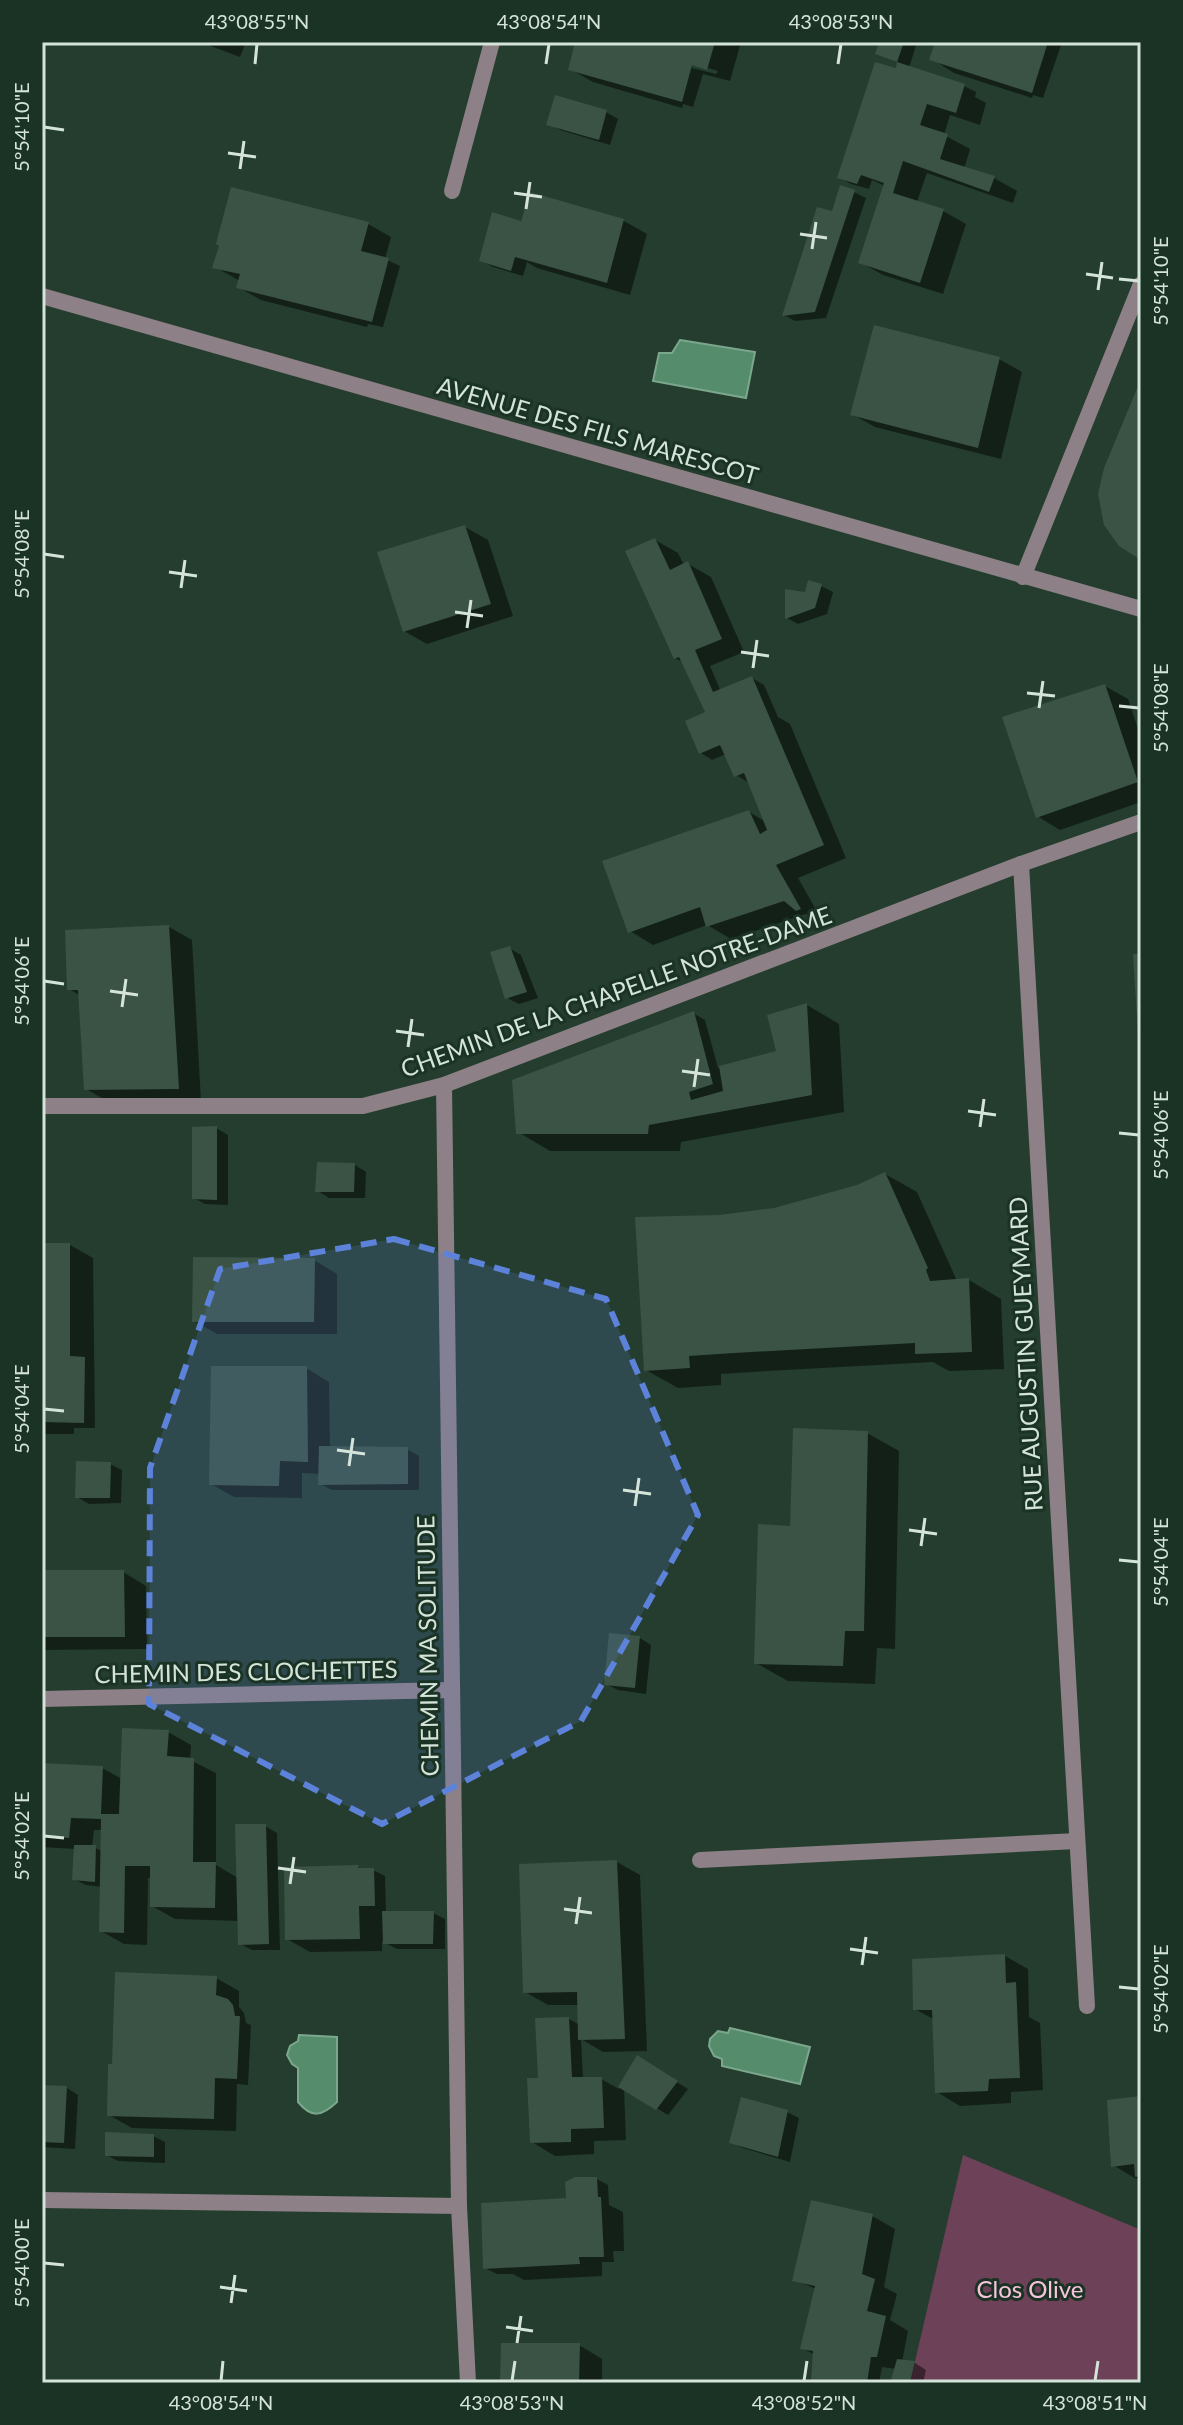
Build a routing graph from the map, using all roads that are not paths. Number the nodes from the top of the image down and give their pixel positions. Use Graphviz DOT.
graph roads {
  1 [pos="492,42"];
  2 [pos="452,191"];
  3 [pos="1141,284"];
  4 [pos="42,296"];
  5 [pos="1023,577"];
  6 [pos="1141,609"];
  7 [pos="1141,822"];
  8 [pos="1021,864"];
  9 [pos="444,1085"];
  10 [pos="42,1106"];
  11 [pos="451,1690"];
  12 [pos="42,1699"];
  13 [pos="1077,1841"];
  14 [pos="700,1860"];
  15 [pos="1087,2006"];
  16 [pos="42,2200"];
  17 [pos="459,2206"];
  18 [pos="468,2383"];
  1 -- 2 [label="street"];
  3 -- 5 [label="street"];
  4 -- 5 [label="street, AVENUE DES FILS MARESCOT"];
  5 -- 6 [label="street, AVENUE DES FILS MARESCOT"];
  7 -- 8 [label="street, CHEMIN DE LA CHAPELLE NOTRE-DAME"];
  8 -- 9 [label="street, CHEMIN DE LA CHAPELLE NOTRE-DAME"];
  8 -- 13 [label="street, RUE AUGUSTIN GUEYMARD"];
  9 -- 10 [label="street, CHEMIN DE LA CHAPELLE NOTRE-DAME"];
  9 -- 11 [label="street, CHEMIN MA SOLITUDE"];
  11 -- 12 [label="street, CHEMIN DES CLOCHETTES"];
  11 -- 17 [label="street, CHEMIN MA SOLITUDE"];
  13 -- 14 [label="street"];
  13 -- 15 [label="street, RUE AUGUSTIN GUEYMARD"];
  16 -- 17 [label="street"];
  17 -- 18 [label="street, CHEMIN MA SOLITUDE"];
}
